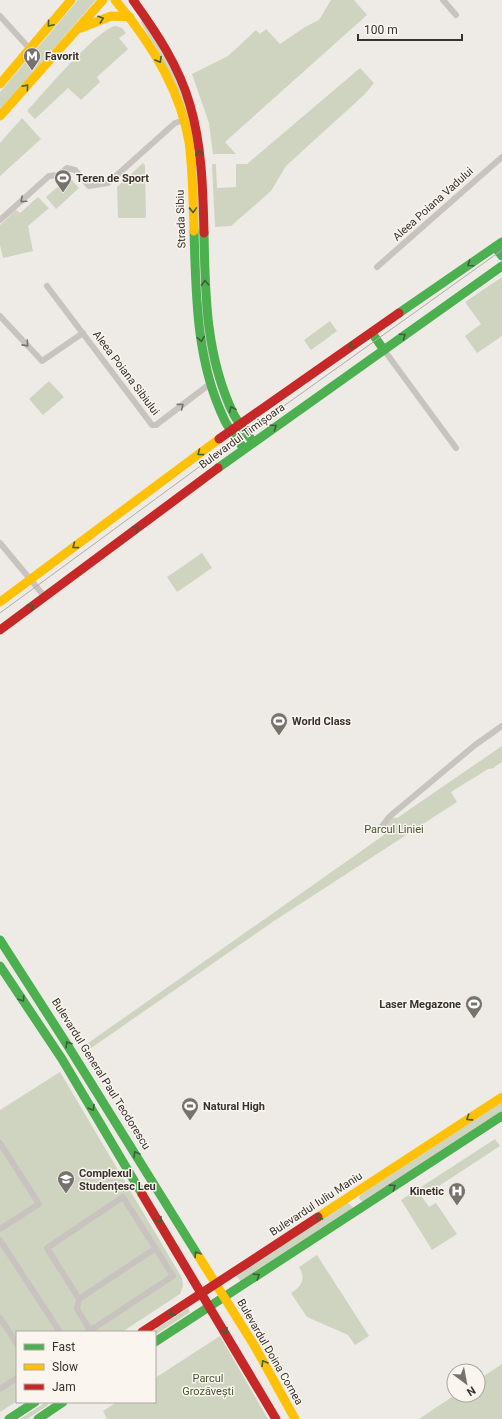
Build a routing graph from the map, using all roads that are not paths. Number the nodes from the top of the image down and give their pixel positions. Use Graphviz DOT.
graph roads {
  1 [pos="71,0"];
  2 [pos="103,0"];
  3 [pos="115,0"];
  4 [pos="133,0"];
  5 [pos="443,0"];
  6 [pos="456,15"];
  7 [pos="0,16"];
  8 [pos="130,17"];
  9 [pos="75,31"];
  10 [pos="30,49"];
  11 [pos="0,84"];
  12 [pos="0,116"];
  13 [pos="184,120"];
  14 [pos="502,157"];
  15 [pos="0,220"];
  16 [pos="498,244"];
  17 [pos="502,256"];
  18 [pos="502,266"];
  19 [pos="377,267"];
  20 [pos="47,286"];
  21 [pos="0,316"];
  22 [pos="82,333"];
  23 [pos="372,333"];
  24 [pos="384,350"];
  25 [pos="211,383"];
  26 [pos="240,423"];
  27 [pos="231,430"];
  28 [pos="253,442"];
  29 [pos="456,448"];
  30 [pos="244,449"];
  31 [pos="0,543"];
  32 [pos="31,578"];
  33 [pos="45,597"];
  34 [pos="0,602"];
  35 [pos="0,630"];
  36 [pos="502,726"];
  37 [pos="380,828"];
  38 [pos="0,940"];
  39 [pos="0,966"];
  40 [pos="502,1097"];
  41 [pos="502,1116"];
  42 [pos="0,1143"];
  43 [pos="0,1229"];
  44 [pos="0,1240"];
  45 [pos="156,1248"];
  46 [pos="216,1284"];
  47 [pos="202,1293"];
  48 [pos="224,1297"];
  49 [pos="79,1299"];
  50 [pos="210,1306"];
  51 [pos="0,1318"];
  52 [pos="59,1331"];
  53 [pos="89,1331"];
  54 [pos="144,1331"];
  55 [pos="156,1341"];
  56 [pos="16,1342"];
  57 [pos="16,1379"];
  58 [pos="0,1389"];
  59 [pos="33,1403"];
  60 [pos="62,1403"];
  61 [pos="9,1419"];
  62 [pos="38,1419"];
  63 [pos="276,1419"];
  64 [pos="295,1419"];
  1 -- 10 [label="main road, one-way"];
  2 -- 9 [label="main road"];
  3 -- 8 [label="main road, Strada Sibiu"];
  26 -- 4 [label="main road, Strada Sibiu, one-way"];
  5 -- 6 [label="street"];
  7 -- 10 [label="street"];
  9 -- 8 [label="main road, one-way"];
  8 -- 13 [label="main road, Strada Sibiu, one-way"];
  12 -- 9 [label="main road, one-way"];
  10 -- 11 [label="main road"];
  13 -- 15 [label="street, one-way"];
  13 -- 25 [label="main road, Strada Sibiu, one-way"];
  14 -- 19 [label="street, Aleea Poiana Vadului"];
  16 -- 17 [label="main road"];
  16 -- 23 [label="main road, Bulevardul Timișoara, one-way"];
  24 -- 18 [label="main road, Bulevardul Timișoara, one-way"];
  20 -- 22 [label="street, Aleea Poiana Sibiului"];
  21 -- 22 [label="street, Aleea Poiana Sibiului, one-way"];
  22 -- 25 [label="street, Aleea Poiana Sibiului, one-way"];
  23 -- 24 [label="main road"];
  23 -- 26 [label="main road, Bulevardul Timișoara, one-way"];
  28 -- 24 [label="main road, Bulevardul Timișoara, one-way"];
  24 -- 29 [label="street"];
  25 -- 27 [label="main road, Strada Sibiu"];
  26 -- 27 [label="main road, Bulevardul Timișoara"];
  26 -- 28 [label="main road, Strada Sibiu"];
  27 -- 30 [label="main road, Strada Sibiu"];
  27 -- 32 [label="main road, Bulevardul Timișoara, one-way"];
  28 -- 30 [label="main road, Bulevardul Timișoara"];
  33 -- 30 [label="main road, Bulevardul Timișoara, one-way"];
  31 -- 32 [label="street"];
  32 -- 33 [label="street"];
  32 -- 34 [label="main road, Bulevardul Timișoara"];
  35 -- 33 [label="main road, Bulevardul Timișoara, one-way"];
  36 -- 37 [label="street"];
  46 -- 38 [label="main road, Bulevardul General Paul Teodorescu, one-way"];
  39 -- 47 [label="main road, one-way"];
  40 -- 46 [label="main road, Bulevardul Iuliu Maniu, one-way"];
  48 -- 41 [label="main road, one-way"];
  42 -- 43 [label="street"];
  44 -- 52 [label="street"];
  45 -- 49 [label="street"];
  45 -- 49 [label="street"];
  45 -- 53 [label="street"];
  46 -- 47 [label="main road, Bulevardul Iuliu Maniu"];
  46 -- 48 [label="main road, Bulevardul General Paul Teodorescu"];
  47 -- 50 [label="main road"];
  47 -- 54 [label="main road, Bulevardul Iuliu Maniu, one-way"];
  48 -- 50 [label="main road"];
  64 -- 48 [label="main road, Bulevardul Doina Cornea, one-way"];
  49 -- 53 [label="street"];
  50 -- 55 [label="main road"];
  50 -- 63 [label="main road, one-way"];
  51 -- 56 [label="street"];
  57 -- 58 [label="street"];
  59 -- 61 [label="main road"];
  60 -- 62 [label="main road"];
}
